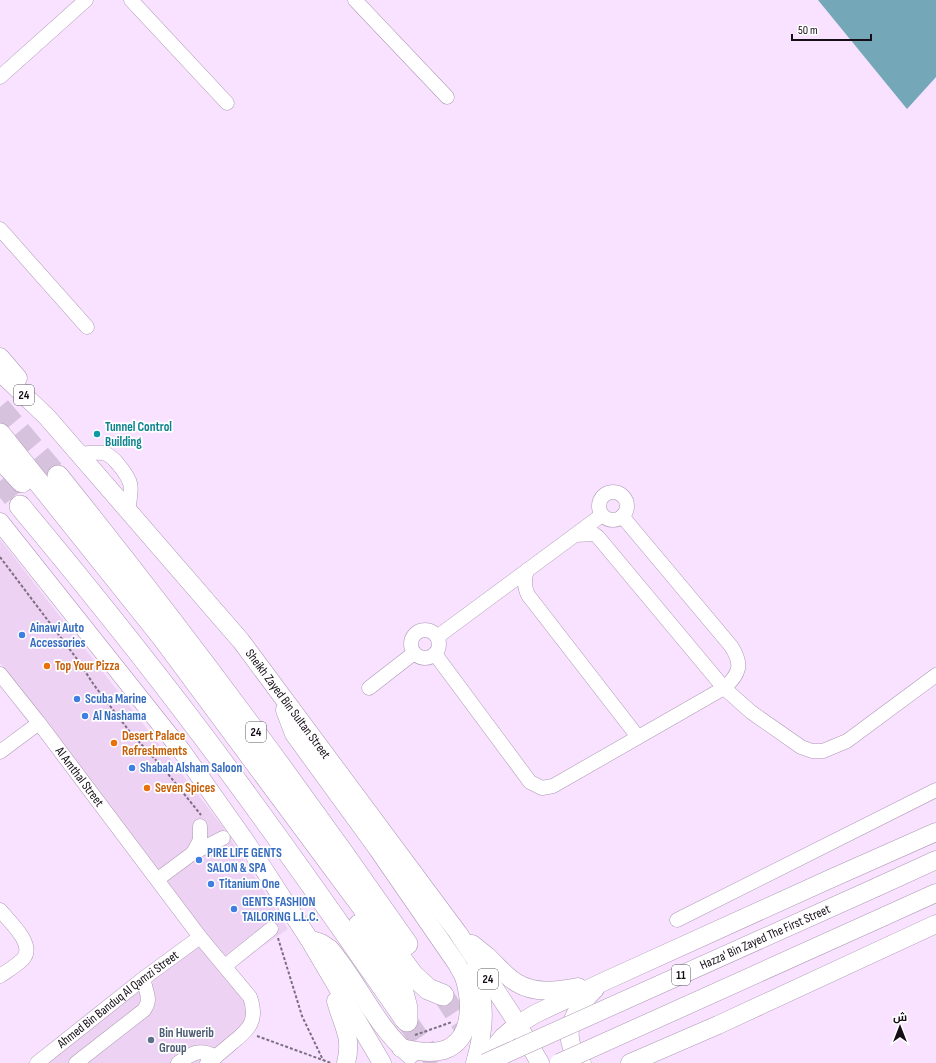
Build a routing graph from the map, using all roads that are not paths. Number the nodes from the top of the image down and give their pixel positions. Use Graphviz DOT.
graph roads {
  1 [pos="86,0"];
  2 [pos="130,0"];
  3 [pos="355,0"];
  4 [pos="0,76"];
  5 [pos="447,97"];
  6 [pos="227,103"];
  7 [pos="0,229"];
  8 [pos="87,327"];
  9 [pos="0,357"];
  10 [pos="0,372"];
  11 [pos="47,417"];
  12 [pos="0,434"];
  13 [pos="0,458"];
  14 [pos="58,476"];
  15 [pos="20,506"];
  16 [pos="602,515"];
  17 [pos="622,516"];
  18 [pos="0,522"];
  19 [pos="575,535"];
  20 [pos="527,570"];
  21 [pos="437,637"];
  22 [pos="414,652"];
  23 [pos="435,654"];
  24 [pos="0,674"];
  25 [pos="936,674"];
  26 [pos="275,687"];
  27 [pos="369,688"];
  28 [pos="724,688"];
  29 [pos="39,723"];
  30 [pos="638,738"];
  31 [pos="0,752"];
  32 [pos="936,790"];
  33 [pos="202,822"];
  34 [pos="936,822"];
  35 [pos="936,832"];
  36 [pos="223,838"];
  37 [pos="193,853"];
  38 [pos="936,860"];
  39 [pos="158,879"];
  40 [pos="830,879"];
  41 [pos="936,893"];
  42 [pos="0,910"];
  43 [pos="677,920"];
  44 [pos="936,924"];
  45 [pos="271,929"];
  46 [pos="458,934"];
  47 [pos="200,937"];
  48 [pos="309,939"];
  49 [pos="225,966"];
  50 [pos="0,976"];
  51 [pos="144,978"];
  52 [pos="333,978"];
  53 [pos="603,982"];
  54 [pos="517,1025"];
  55 [pos="718,1025"];
  56 [pos="406,1035"];
  57 [pos="212,1060"];
  58 [pos="37,1063"];
  59 [pos="76,1063"];
  60 [pos="178,1063"];
  61 [pos="346,1063"];
  62 [pos="382,1063"];
  63 [pos="423,1063"];
  64 [pos="475,1063"];
  65 [pos="485,1063"];
  66 [pos="540,1063"];
  67 [pos="559,1063"];
  68 [pos="582,1063"];
  69 [pos="630,1063"];
  70 [pos="662,1063"];
  1 -- 4 [label="street"];
  2 -- 6 [label="street"];
  3 -- 5 [label="street"];
  7 -- 8 [label="street"];
  9 -- 11 [label="main road"];
  10 -- 11 [label="main road, Sheikh Zayed Bin Sultan Street / 24"];
  11 -- 26 [label="main road, Sheikh Zayed Bin Sultan Street / 24"];
  12 -- 14 [label="highway, 24"];
  13 -- 56 [label="highway"];
  15 -- 56 [label="highway"];
  16 -- 17 [label="street"];
  16 -- 17 [label="street"];
  16 -- 19 [label="street"];
  17 -- 28 [label="street"];
  18 -- 48 [label="main road"];
  19 -- 20 [label="street"];
  19 -- 28 [label="street"];
  20 -- 21 [label="street"];
  20 -- 30 [label="street"];
  21 -- 22 [label="street"];
  21 -- 23 [label="street"];
  22 -- 23 [label="street"];
  22 -- 27 [label="street"];
  23 -- 30 [label="street"];
  24 -- 29 [label="street, Al Amthal Street"];
  25 -- 28 [label="street"];
  26 -- 46 [label="main road, Sheikh Zayed Bin Sultan Street / 24"];
  26 -- 56 [label="main road"];
  28 -- 30 [label="street"];
  29 -- 31 [label="street"];
  29 -- 39 [label="street, Al Amthal Street"];
  32 -- 43 [label="street"];
  33 -- 37 [label="street"];
  34 -- 40 [label="street"];
  35 -- 40 [label="main road"];
  36 -- 37 [label="street"];
  37 -- 39 [label="street"];
  38 -- 65 [label="main road, Hazza' Bin Zayed The First Street / 11, bridge"];
  39 -- 47 [label="street, Al Amthal Street"];
  40 -- 53 [label="main road"];
  41 -- 67 [label="main road, 11, bridge"];
  42 -- 50 [label="street"];
  44 -- 55 [label="main road"];
  45 -- 49 [label="street"];
  46 -- 53 [label="main road"];
  46 -- 54 [label="main road, Sheikh Zayed Bin Sultan Street / 24"];
  46 -- 64 [label="main road"];
  47 -- 49 [label="street, Al Amthal Street"];
  47 -- 51 [label="street, Ahmed Bin Banduq Al Qamzi Street"];
  48 -- 52 [label="main road"];
  48 -- 56 [label="main road"];
  49 -- 57 [label="street, Al Amthal Street"];
  51 -- 58 [label="street, Ahmed Bin Banduq Al Qamzi Street"];
  51 -- 59 [label="street"];
  52 -- 61 [label="main road"];
  52 -- 62 [label="main road"];
  53 -- 54 [label="main road"];
  53 -- 68 [label="main road"];
  54 -- 65 [label="main road"];
  54 -- 66 [label="main road, Sheikh Zayed Bin Sultan Street / 24"];
  55 -- 69 [label="main road"];
  55 -- 70 [label="main road"];
  56 -- 63 [label="main road"];
  57 -- 60 [label="street"];
}
